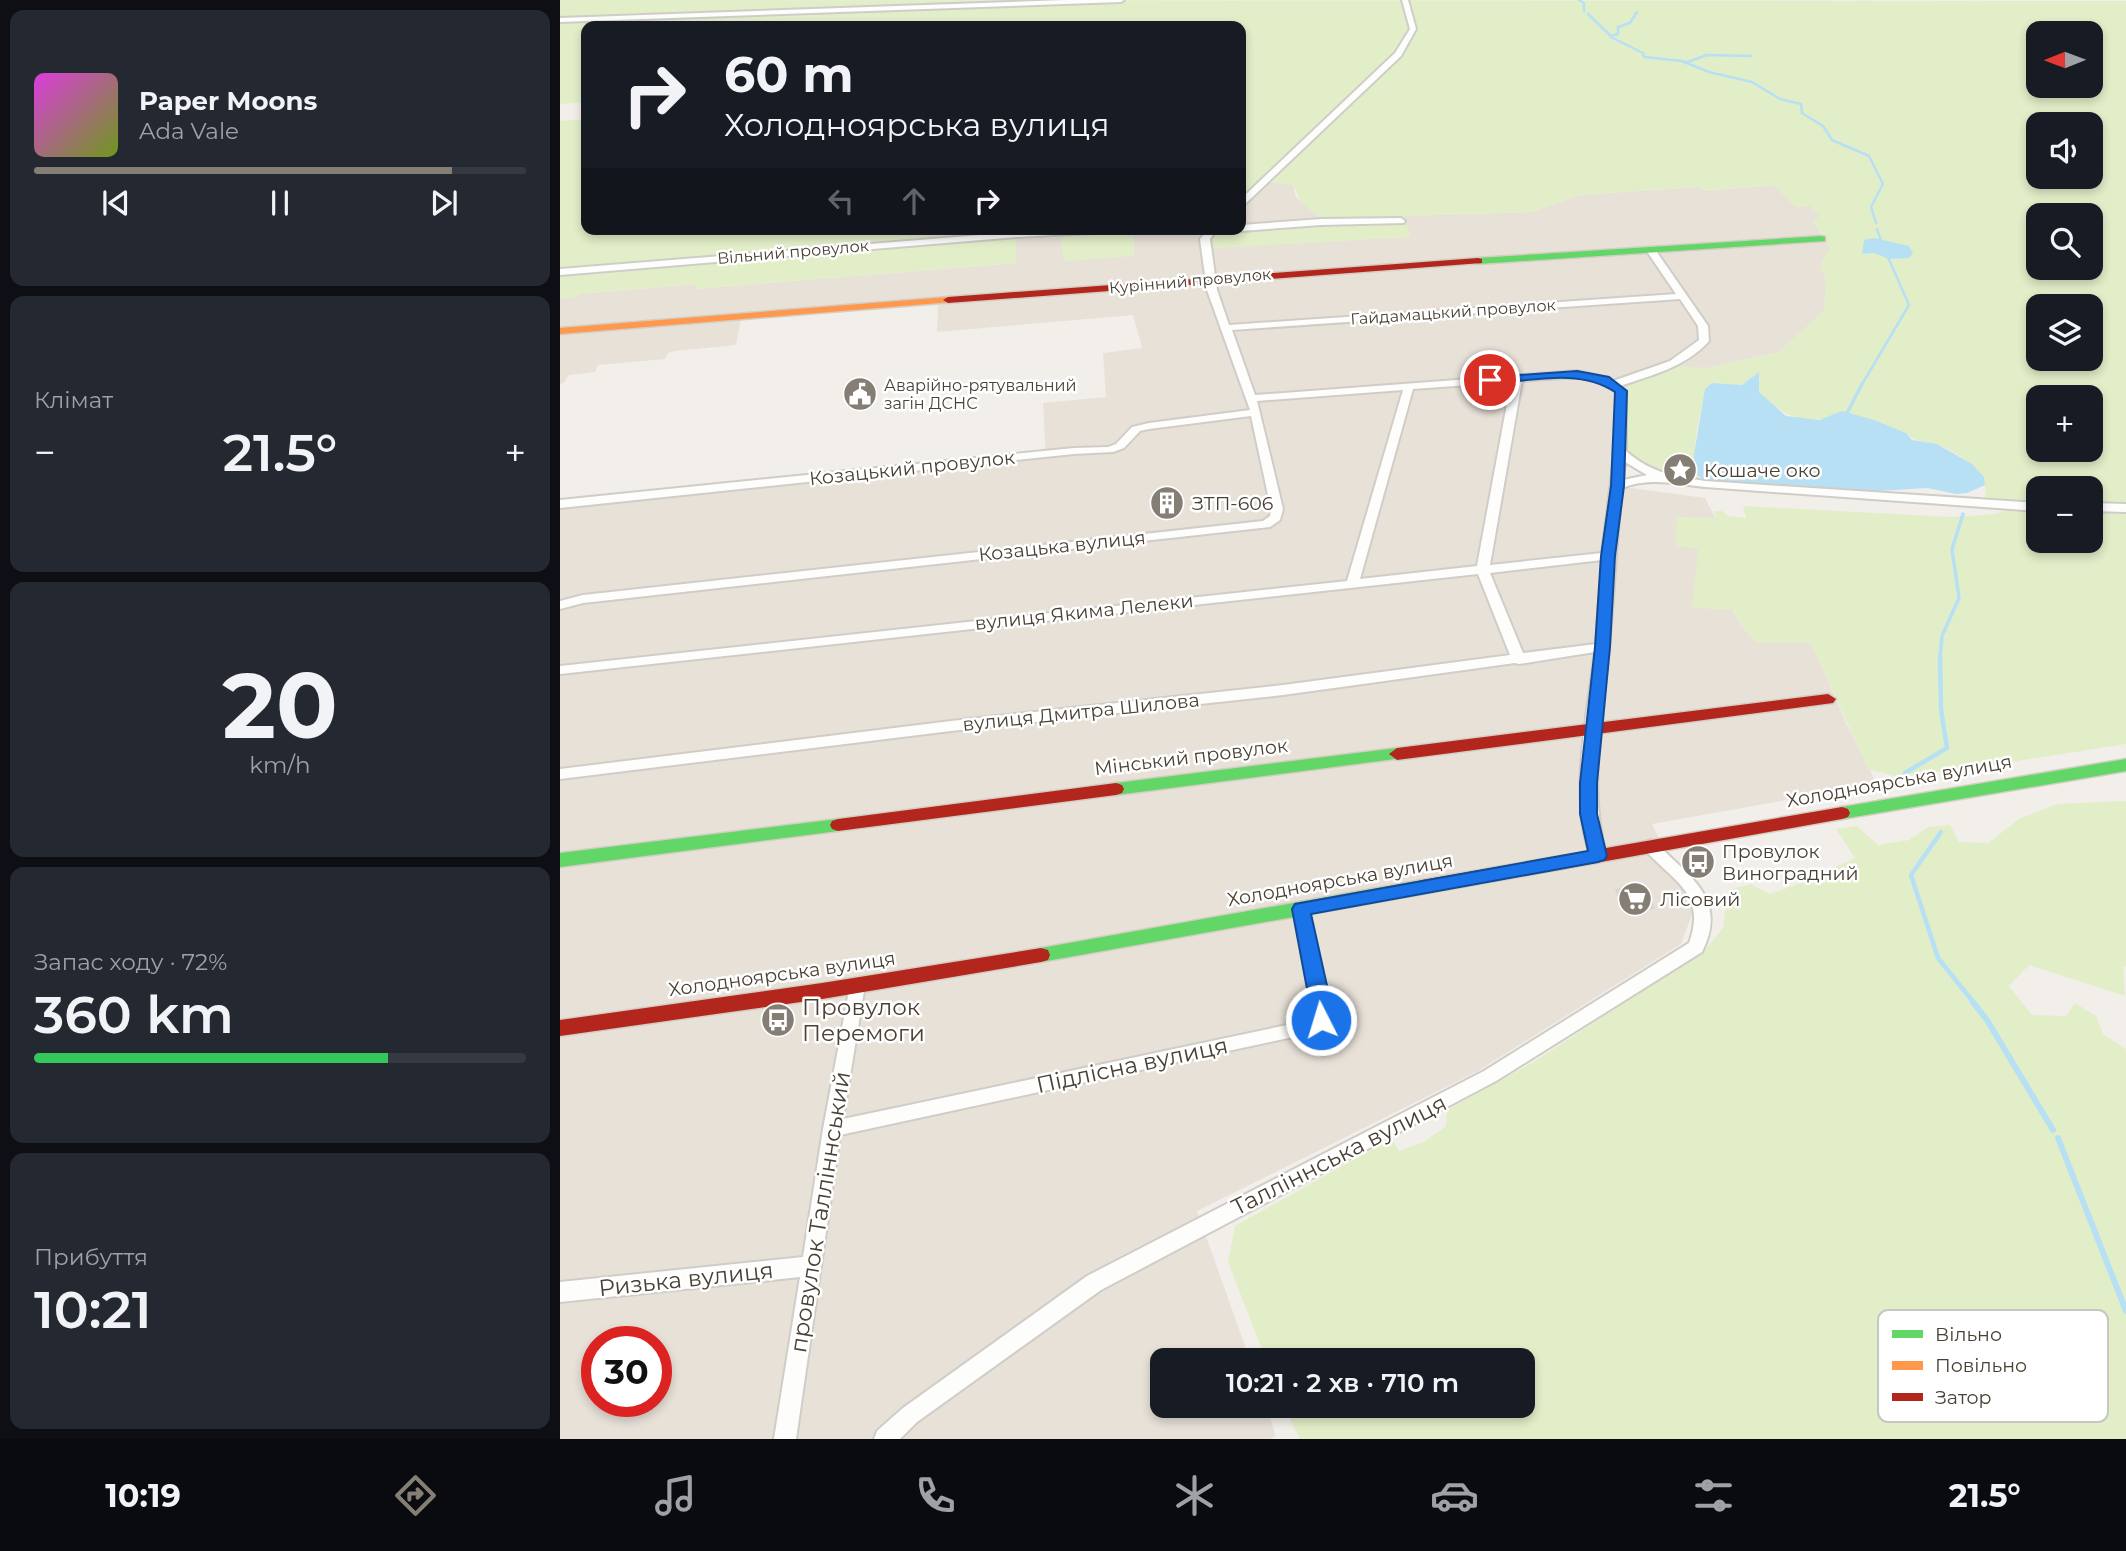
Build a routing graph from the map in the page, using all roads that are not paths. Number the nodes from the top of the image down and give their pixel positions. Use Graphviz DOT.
graph roads {
  1 [pos="1121,0"];
  2 [pos="1405,0"];
  3 [pos="560,20"];
  4 [pos="1246,198"];
  5 [pos="1401,221"];
  6 [pos="1246,228"];
  7 [pos="1005,235"];
  8 [pos="1210,235"];
  9 [pos="1821,239"];
  10 [pos="1651,250"];
  11 [pos="560,272"];
  12 [pos="1211,280"];
  13 [pos="1682,296"];
  14 [pos="1224,328"];
  15 [pos="560,331"];
  16 [pos="1517,378"];
  17 [pos="1615,384"];
  18 [pos="1409,386"];
  19 [pos="1252,398"];
  20 [pos="1256,412"];
  21 [pos="1619,452"];
  22 [pos="1660,476"];
  23 [pos="1617,486"];
  24 [pos="560,504"];
  25 [pos="2026,506"];
  26 [pos="2103,508"];
  27 [pos="2126,508"];
  28 [pos="1608,556"];
  29 [pos="1483,570"];
  30 [pos="1352,584"];
  31 [pos="560,605"];
  32 [pos="1602,647"];
  33 [pos="1519,660"];
  34 [pos="560,670"];
  35 [pos="1828,699"];
  36 [pos="1593,729"];
  37 [pos="2126,765"];
  38 [pos="560,774"];
  39 [pos="1650,846"];
  40 [pos="1598,856"];
  41 [pos="560,860"];
  42 [pos="1301,909"];
  43 [pos="857,985"];
  44 [pos="560,1028"];
  45 [pos="832,1129"];
  46 [pos="811,1266"];
  47 [pos="560,1292"];
  48 [pos="785,1439"];
  49 [pos="885,1439"];
  1 -- 3 [label="street"];
  2 -- 4 [label="street"];
  5 -- 6 [label="street"];
  7 -- 11 [label="street, Вільний провулок"];
  8 -- 12 [label="street, Козацька вулиця"];
  9 -- 10 [label="street, Курінний провулок"];
  10 -- 12 [label="street, Курінний провулок"];
  10 -- 13 [label="street"];
  12 -- 14 [label="street, Козацька вулиця"];
  12 -- 15 [label="street, Курінний провулок"];
  13 -- 14 [label="street, Гайдамацький провулок"];
  13 -- 17 [label="street"];
  14 -- 19 [label="street, Козацька вулиця"];
  16 -- 17 [label="street"];
  16 -- 18 [label="street"];
  16 -- 29 [label="street"];
  17 -- 21 [label="street"];
  18 -- 19 [label="street"];
  18 -- 30 [label="street"];
  19 -- 20 [label="street, Козацька вулиця"];
  20 -- 24 [label="street, Козацький провулок"];
  20 -- 31 [label="street, Козацька вулиця"];
  21 -- 22 [label="street"];
  21 -- 23 [label="street"];
  22 -- 23 [label="street"];
  22 -- 25 [label="street"];
  23 -- 28 [label="street"];
  26 -- 27 [label="street"];
  28 -- 29 [label="street, вулиця Якима Лелеки"];
  28 -- 32 [label="street"];
  29 -- 30 [label="street, вулиця Якима Лелеки"];
  29 -- 33 [label="street"];
  30 -- 34 [label="street, вулиця Якима Лелеки"];
  32 -- 33 [label="street, вулиця Дмитра Шилова"];
  32 -- 36 [label="street"];
  33 -- 38 [label="street, вулиця Дмитра Шилова"];
  35 -- 36 [label="street, Мінський провулок"];
  36 -- 40 [label="street"];
  36 -- 41 [label="street, Мінський провулок"];
  37 -- 39 [label="street, Холодноярська вулиця"];
  39 -- 40 [label="street, Холодноярська вулиця"];
  39 -- 49 [label="street, Талліннська вулиця"];
  40 -- 42 [label="street, Холодноярська вулиця"];
  42 -- 43 [label="street, Холодноярська вулиця"];
  42 -- 45 [label="street, Підлісна вулиця"];
  43 -- 44 [label="street, Холодноярська вулиця"];
  43 -- 45 [label="street, провулок Талліннський"];
  45 -- 46 [label="street, провулок Талліннський"];
  46 -- 47 [label="street, Ризька вулиця"];
  46 -- 48 [label="street, провулок Талліннський"];
}
